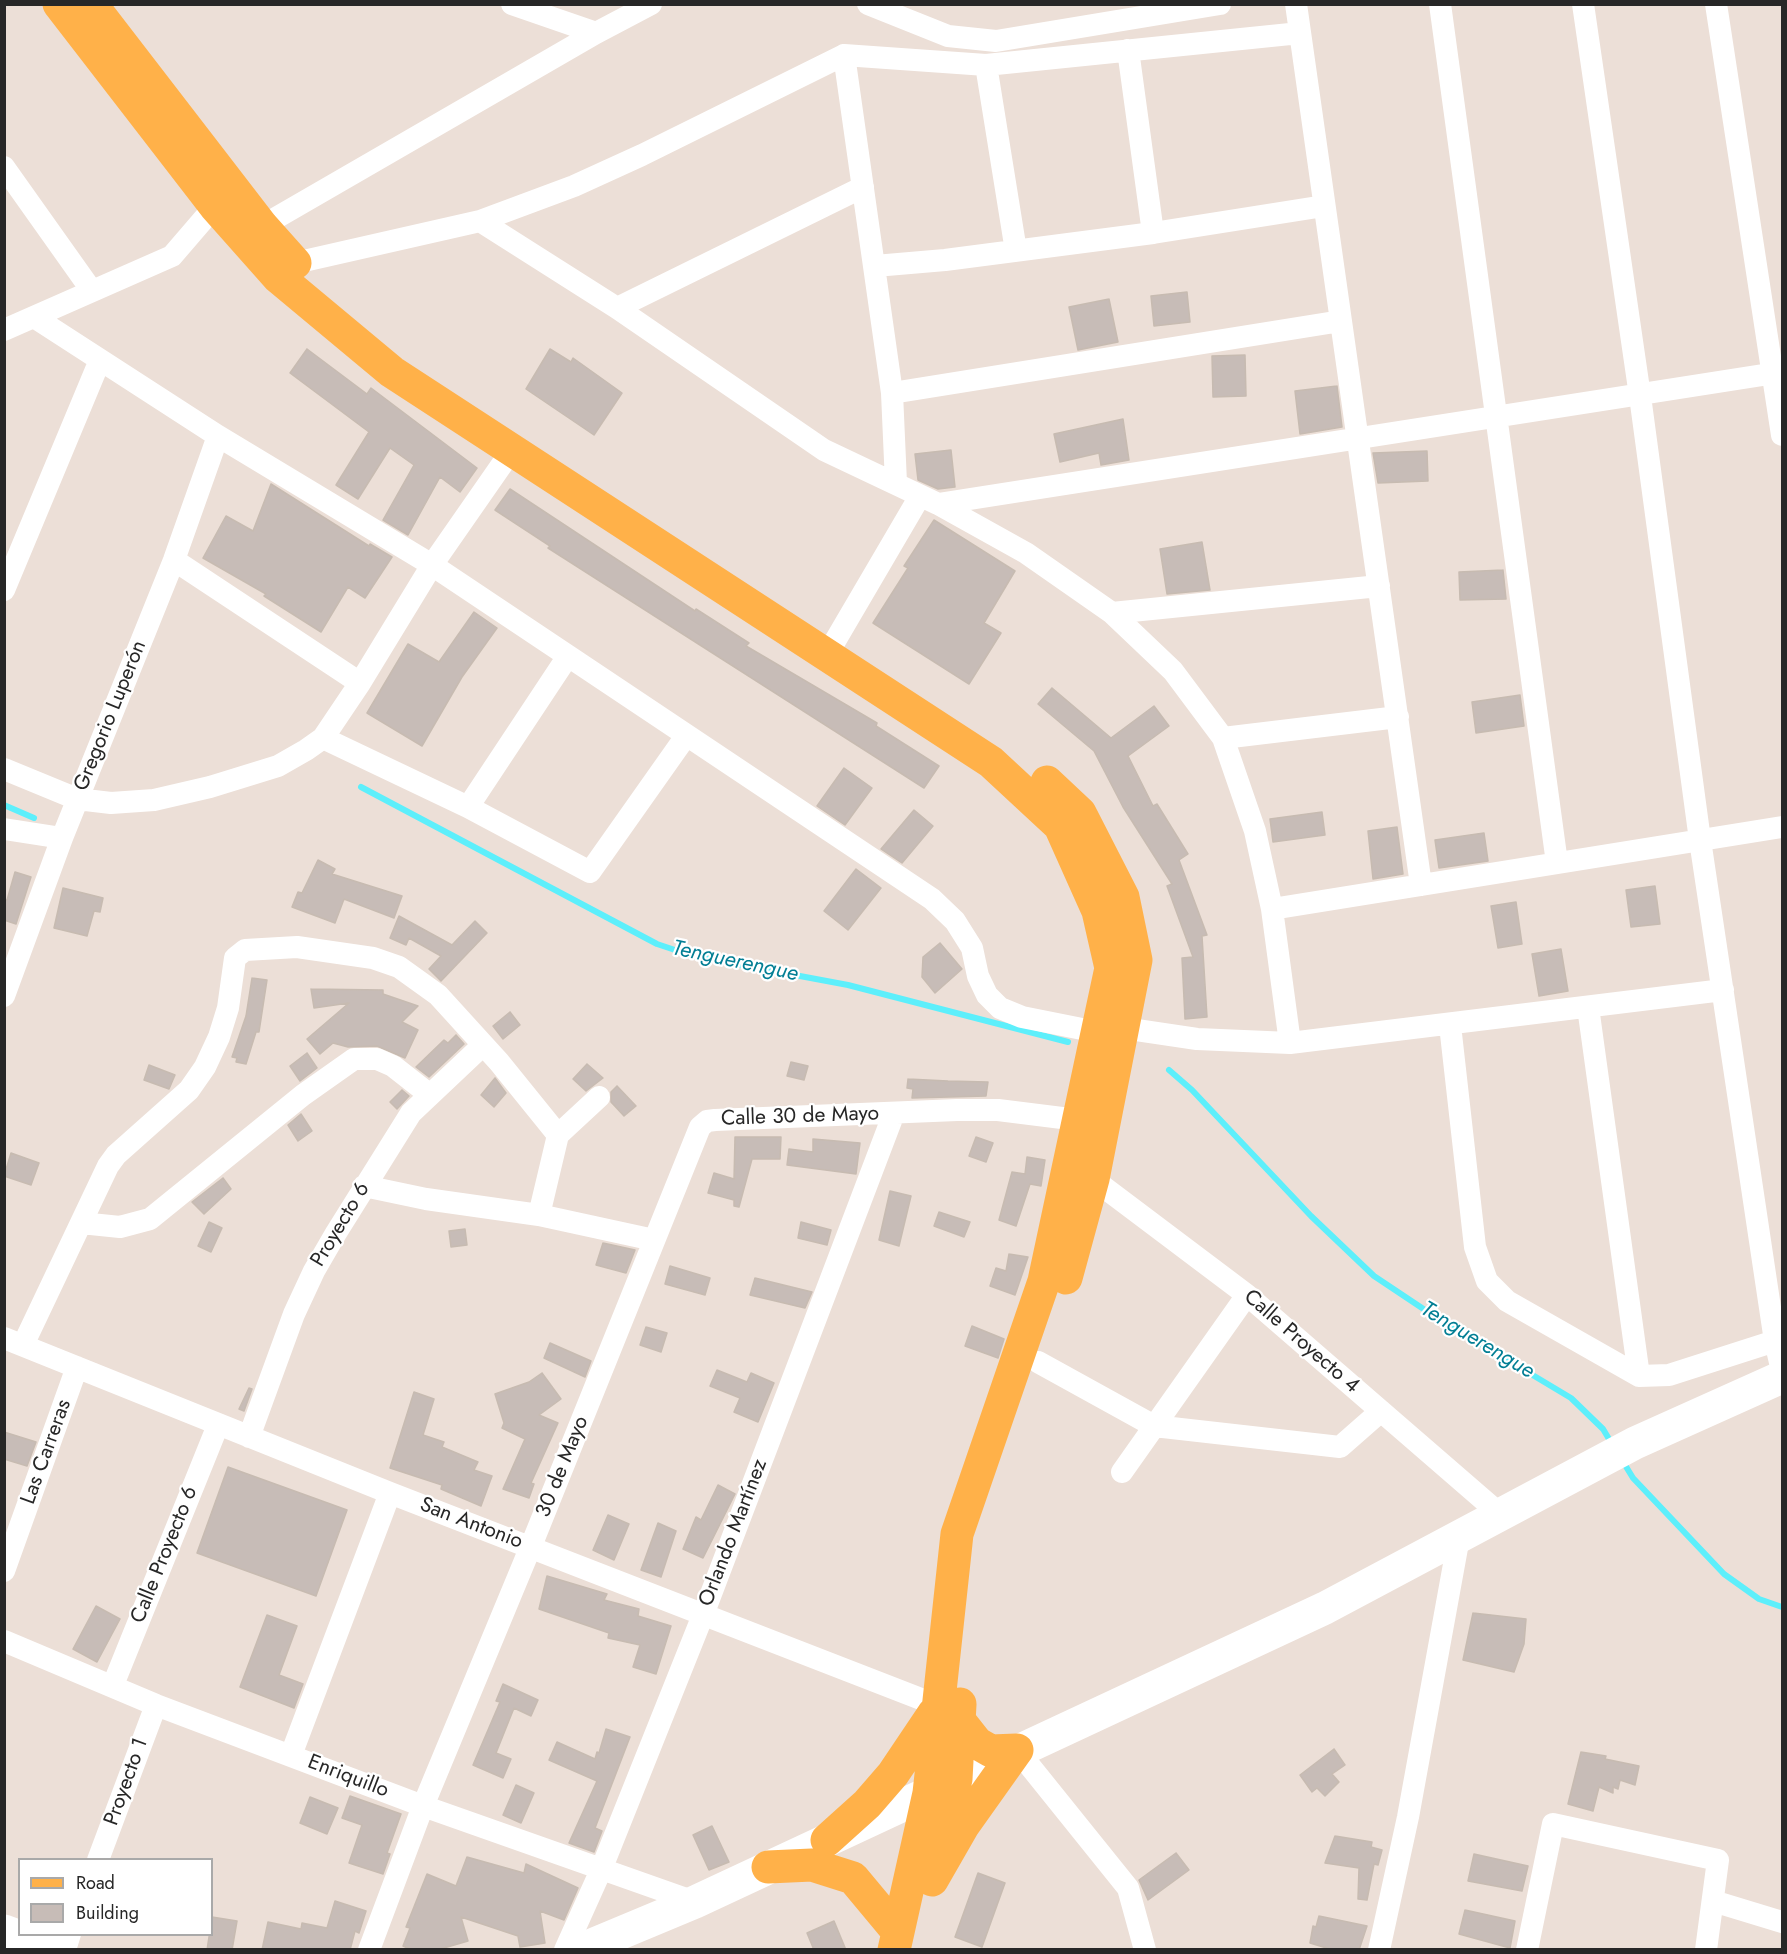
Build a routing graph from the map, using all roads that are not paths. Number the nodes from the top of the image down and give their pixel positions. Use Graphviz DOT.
graph roads {
  1 [pos="59,4"];
  2 [pos="91,4"];
  3 [pos="512,4"];
  4 [pos="651,4"];
  5 [pos="868,4"];
  6 [pos="1220,4"];
  7 [pos="1296,4"];
  8 [pos="1440,4"];
  9 [pos="1583,4"];
  10 [pos="1716,4"];
  11 [pos="596,33"];
  12 [pos="1300,33"];
  13 [pos="1128,50"];
  14 [pos="844,55"];
  15 [pos="986,65"];
  16 [pos="4,167"];
  17 [pos="863,187"];
  18 [pos="215,206"];
  19 [pos="1324,206"];
  20 [pos="480,220"];
  21 [pos="252,232"];
  22 [pos="1154,233"];
  23 [pos="1016,251"];
  24 [pos="875,266"];
  25 [pos="287,270"];
  26 [pos="92,291"];
  27 [pos="617,308"];
  28 [pos="34,316"];
  29 [pos="1341,321"];
  30 [pos="4,330"];
  31 [pos="100,360"];
  32 [pos="1778,373"];
  33 [pos="892,393"];
  34 [pos="1640,396"];
  35 [pos="1496,418"];
  36 [pos="1782,435"];
  37 [pos="218,436"];
  38 [pos="1358,439"];
  39 [pos="512,450"];
  40 [pos="896,483"];
  41 [pos="929,500"];
  42 [pos="174,560"];
  43 [pos="432,566"];
  44 [pos="1379,586"];
  45 [pos="4,590"];
  46 [pos="1112,613"];
  47 [pos="834,645"];
  48 [pos="568,656"];
  49 [pos="360,683"];
  50 [pos="1398,717"];
  51 [pos="686,736"];
  52 [pos="323,738"];
  53 [pos="1222,738"];
  54 [pos="4,769"];
  55 [pos="77,800"];
  56 [pos="468,807"];
  57 [pos="1782,827"];
  58 [pos="4,829"];
  59 [pos="62,838"];
  60 [pos="1700,840"];
  61 [pos="1557,863"];
  62 [pos="1421,885"];
  63 [pos="1272,909"];
  64 [pos="1723,990"];
  65 [pos="4,996"];
  66 [pos="1588,1007"];
  67 [pos="1450,1025"];
  68 [pos="1110,1030"];
  69 [pos="1290,1043"];
  70 [pos="483,1045"];
  71 [pos="430,1095"];
  72 [pos="599,1097"];
  73 [pos="894,1113"];
  74 [pos="1078,1120"];
  75 [pos="707,1121"];
  76 [pos="558,1135"];
  77 [pos="1093,1179"];
  78 [pos="364,1186"];
  79 [pos="539,1215"];
  80 [pos="81,1223"];
  81 [pos="654,1240"];
  82 [pos="1246,1295"];
  83 [pos="1775,1341"];
  84 [pos="14,1342"];
  85 [pos="1038,1362"];
  86 [pos="77,1367"];
  87 [pos="1782,1371"];
  88 [pos="1639,1376"];
  89 [pos="1782,1377"];
  90 [pos="1382,1412"];
  91 [pos="218,1425"];
  92 [pos="1154,1426"];
  93 [pos="249,1437"];
  94 [pos="1122,1472"];
  95 [pos="390,1493"];
  96 [pos="1502,1515"];
  97 [pos="1459,1537"];
  98 [pos="531,1546"];
  99 [pos="4,1571"];
  100 [pos="703,1615"];
  101 [pos="4,1641"];
  102 [pos="113,1684"];
  103 [pos="156,1705"];
  104 [pos="949,1712"];
  105 [pos="1017,1750"];
  106 [pos="291,1755"];
  107 [pos="943,1786"];
  108 [pos="423,1806"];
  109 [pos="827,1840"];
  110 [pos="99,1858"];
  111 [pos="768,1867"];
  112 [pos="601,1870"];
  113 [pos="932,1880"];
  114 [pos="1713,1901"];
  115 [pos="695,1902"];
  116 [pos="1782,1922"];
  117 [pos="4,1931"];
  118 [pos="903,1944"];
  119 [pos="55,1950"];
  120 [pos="369,1950"];
  121 [pos="565,1950"];
  122 [pos="580,1950"];
  123 [pos="1145,1950"];
  124 [pos="1379,1950"];
  125 [pos="1527,1950"];
  126 [pos="1706,1950"];
  1 -- 18 [label="main road"];
  2 -- 21 [label="main road"];
  3 -- 11 [label="street"];
  4 -- 11 [label="street"];
  5 -- 6 [label="street"];
  7 -- 12 [label="street"];
  8 -- 35 [label="street"];
  9 -- 34 [label="street"];
  10 -- 32 [label="street"];
  11 -- 21 [label="street"];
  12 -- 13 [label="street"];
  12 -- 19 [label="street"];
  13 -- 15 [label="street"];
  13 -- 22 [label="street"];
  14 -- 15 [label="street"];
  14 -- 17 [label="street"];
  14 -- 20 [label="street"];
  15 -- 23 [label="street"];
  16 -- 26 [label="street"];
  17 -- 24 [label="street"];
  17 -- 27 [label="street"];
  18 -- 21 [label="main road"];
  18 -- 26 [label="street"];
  19 -- 22 [label="street"];
  19 -- 29 [label="street"];
  20 -- 25 [label="street"];
  20 -- 27 [label="street"];
  21 -- 25 [label="main road"];
  22 -- 23 [label="street"];
  23 -- 24 [label="street"];
  24 -- 33 [label="street"];
  25 -- 39 [label="main road"];
  25 -- 47 [label="main road"];
  26 -- 28 [label="street"];
  27 -- 40 [label="street"];
  28 -- 30 [label="street"];
  28 -- 31 [label="street"];
  29 -- 33 [label="street"];
  29 -- 38 [label="street"];
  31 -- 37 [label="street"];
  31 -- 45 [label="street"];
  32 -- 34 [label="street"];
  32 -- 36 [label="street"];
  33 -- 40 [label="street"];
  34 -- 35 [label="street"];
  34 -- 60 [label="street"];
  35 -- 38 [label="street"];
  35 -- 61 [label="street"];
  37 -- 42 [label="street, Gregorio Luperón"];
  37 -- 43 [label="street"];
  38 -- 41 [label="street"];
  38 -- 44 [label="street"];
  39 -- 43 [label="street"];
  39 -- 47 [label="main road"];
  40 -- 41 [label="street"];
  41 -- 46 [label="street"];
  41 -- 47 [label="street"];
  42 -- 49 [label="street"];
  42 -- 55 [label="street, Gregorio Luperón"];
  43 -- 48 [label="street"];
  43 -- 49 [label="street"];
  44 -- 46 [label="street"];
  44 -- 50 [label="street"];
  46 -- 53 [label="street"];
  47 -- 68 [label="main road"];
  48 -- 51 [label="street"];
  48 -- 56 [label="street"];
  49 -- 52 [label="street"];
  50 -- 53 [label="street"];
  50 -- 62 [label="street"];
  51 -- 56 [label="street"];
  51 -- 68 [label="street"];
  52 -- 55 [label="street"];
  52 -- 56 [label="street"];
  53 -- 63 [label="street"];
  54 -- 55 [label="street"];
  55 -- 59 [label="street, Gregorio Luperón"];
  57 -- 60 [label="street"];
  58 -- 59 [label="street"];
  59 -- 65 [label="street, Gregorio Luperón"];
  60 -- 61 [label="street"];
  60 -- 64 [label="street"];
  61 -- 62 [label="street"];
  62 -- 63 [label="street"];
  63 -- 69 [label="street"];
  64 -- 66 [label="street"];
  64 -- 83 [label="street"];
  66 -- 67 [label="street"];
  66 -- 88 [label="street"];
  67 -- 69 [label="street"];
  67 -- 88 [label="street"];
  68 -- 69 [label="street"];
  68 -- 74 [label="main road"];
  68 -- 77 [label="main road"];
  70 -- 71 [label="street, Proyecto 6"];
  70 -- 76 [label="street"];
  70 -- 80 [label="street"];
  71 -- 78 [label="street, Proyecto 6"];
  71 -- 80 [label="street"];
  72 -- 76 [label="street"];
  73 -- 74 [label="street, Calle 30 de Mayo"];
  73 -- 75 [label="street, Calle 30 de Mayo"];
  73 -- 100 [label="street, Orlando Martínez"];
  74 -- 104 [label="main road"];
  75 -- 81 [label="street, 30 de Mayo"];
  76 -- 79 [label="street"];
  77 -- 82 [label="street, Calle Proyecto 4"];
  77 -- 85 [label="main road"];
  78 -- 79 [label="street"];
  78 -- 93 [label="street, Proyecto 6"];
  79 -- 81 [label="street"];
  80 -- 84 [label="street"];
  81 -- 98 [label="street, 30 de Mayo"];
  82 -- 90 [label="street, Calle Proyecto 4"];
  82 -- 92 [label="street"];
  83 -- 87 [label="street"];
  83 -- 88 [label="street"];
  84 -- 86 [label="street, San Antonio"];
  85 -- 92 [label="street"];
  85 -- 104 [label="main road"];
  86 -- 91 [label="street, San Antonio"];
  86 -- 99 [label="street, Las Carreras"];
  89 -- 96 [label="main road"];
  90 -- 92 [label="street"];
  90 -- 96 [label="street, Calle Proyecto 4"];
  91 -- 93 [label="street, San Antonio"];
  91 -- 102 [label="street, Calle Proyecto 6"];
  92 -- 94 [label="street"];
  93 -- 95 [label="street, San Antonio"];
  95 -- 98 [label="street, San Antonio"];
  95 -- 106 [label="street"];
  96 -- 97 [label="main road"];
  97 -- 105 [label="main road"];
  97 -- 124 [label="street"];
  98 -- 100 [label="street, San Antonio"];
  98 -- 108 [label="street, 30 de Mayo"];
  100 -- 104 [label="street, San Antonio"];
  100 -- 112 [label="street, Orlando Martínez"];
  101 -- 102 [label="street, Enriquillo"];
  102 -- 103 [label="street, Enriquillo"];
  103 -- 106 [label="street, Enriquillo"];
  103 -- 110 [label="street, Proyecto 1"];
  104 -- 105 [label="main road"];
  104 -- 107 [label="main road"];
  104 -- 109 [label="main road"];
  105 -- 107 [label="main road"];
  105 -- 113 [label="main road"];
  105 -- 123 [label="street"];
  106 -- 108 [label="street, Enriquillo"];
  107 -- 109 [label="main road"];
  107 -- 113 [label="main road"];
  107 -- 118 [label="main road"];
  108 -- 112 [label="street, Enriquillo"];
  108 -- 120 [label="street, 30 de Mayo"];
  109 -- 111 [label="main road"];
  111 -- 115 [label="main road"];
  111 -- 118 [label="main road"];
  112 -- 115 [label="street, Enriquillo"];
  112 -- 121 [label="street, Orlando Martínez"];
  113 -- 118 [label="main road"];
  114 -- 116 [label="street"];
  114 -- 125 [label="street"];
  114 -- 126 [label="street"];
  115 -- 122 [label="main road"];
  117 -- 119 [label="main road"];
}
